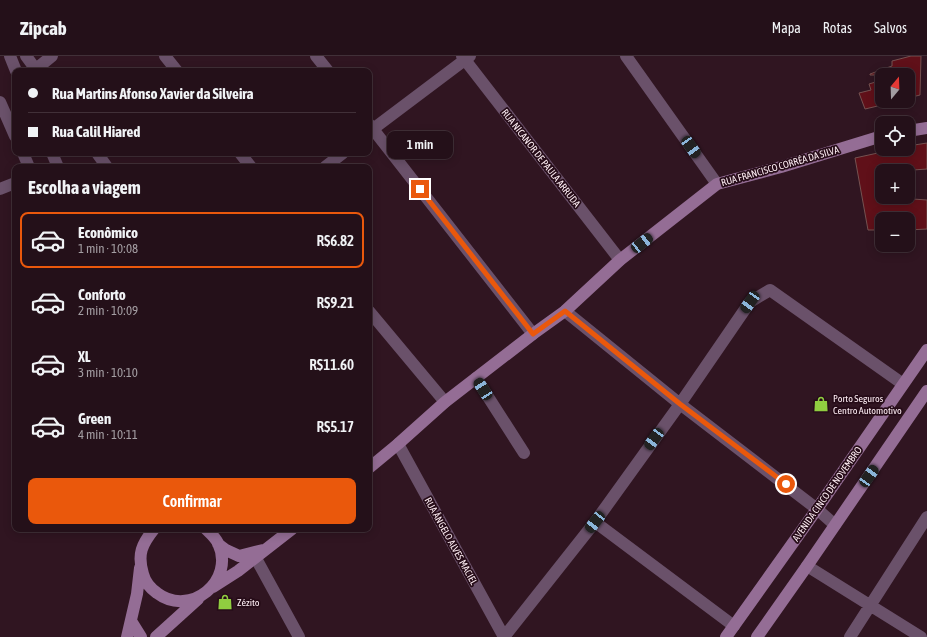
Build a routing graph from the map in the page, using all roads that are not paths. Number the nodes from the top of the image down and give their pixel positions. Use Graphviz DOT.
graph roads {
  1 [pos="10,56"];
  2 [pos="26,56"];
  3 [pos="52,56"];
  4 [pos="165,56"];
  5 [pos="316,56"];
  6 [pos="626,56"];
  7 [pos="465,57"];
  8 [pos="15,68"];
  9 [pos="35,68"];
  10 [pos="39,68"];
  11 [pos="175,68"];
  12 [pos="326,68"];
  13 [pos="0,102"];
  14 [pos="372,127"];
  15 [pos="927,128"];
  16 [pos="12,129"];
  17 [pos="915,130"];
  18 [pos="372,131"];
  19 [pos="875,138"];
  20 [pos="242,156"];
  21 [pos="339,156"];
  22 [pos="249,164"];
  23 [pos="329,164"];
  24 [pos="12,184"];
  25 [pos="717,184"];
  26 [pos="0,189"];
  27 [pos="620,260"];
  28 [pos="565,311"];
  29 [pos="372,315"];
  30 [pos="533,334"];
  31 [pos="927,350"];
  32 [pos="476,378"];
  33 [pos="903,384"];
  34 [pos="927,391"];
  35 [pos="445,402"];
  36 [pos="680,404"];
  37 [pos="398,444"];
  38 [pos="524,453"];
  39 [pos="372,466"];
  40 [pos="817,509"];
  41 [pos="927,517"];
  42 [pos="595,522"];
  43 [pos="835,525"];
  44 [pos="288,532"];
  45 [pos="146,534"];
  46 [pos="212,535"];
  47 [pos="255,555"];
  48 [pos="140,565"];
  49 [pos="807,566"];
  50 [pos="211,588"];
  51 [pos="201,596"];
  52 [pos="871,606"];
  53 [pos="131,621"];
  54 [pos="734,626"];
  55 [pos="127,637"];
  56 [pos="141,637"];
  57 [pos="156,637"];
  58 [pos="299,637"];
  59 [pos="504,637"];
  60 [pos="726,637"];
  61 [pos="757,637"];
  62 [pos="850,637"];
  63 [pos="921,637"];
  1 -- 8 [label="street"];
  2 -- 9 [label="street"];
  3 -- 10 [label="street"];
  4 -- 11 [label="street"];
  5 -- 12 [label="street"];
  6 -- 25 [label="street"];
  7 -- 14 [label="street"];
  7 -- 27 [label="street, RUA NICANOR DE PAULA ARRUDA"];
  13 -- 16 [label="street"];
  15 -- 17 [label="main road"];
  18 -- 30 [label="street"];
  19 -- 25 [label="main road, RUA FRANCISCO CORRÊA DA SILVA"];
  20 -- 22 [label="street"];
  21 -- 23 [label="street"];
  24 -- 26 [label="street"];
  25 -- 27 [label="main road, RUA FRANCISCO CORRÊA DA SILVA"];
  27 -- 28 [label="main road, RUA FRANCISCO CORRÊA DA SILVA"];
  28 -- 30 [label="main road, RUA FRANCISCO CORRÊA DA SILVA"];
  28 -- 36 [label="street"];
  29 -- 35 [label="street"];
  30 -- 32 [label="main road, RUA FRANCISCO CORRÊA DA SILVA"];
  31 -- 33 [label="main road, AVENIDA CINCO DE NOVEMBRO"];
  32 -- 35 [label="main road, RUA FRANCISCO CORRÊA DA SILVA"];
  32 -- 38 [label="street"];
  33 -- 36 [label="street"];
  33 -- 40 [label="main road, AVENIDA CINCO DE NOVEMBRO"];
  34 -- 43 [label="main road"];
  35 -- 37 [label="main road, RUA FRANCISCO CORRÊA DA SILVA"];
  36 -- 40 [label="street"];
  36 -- 42 [label="street"];
  37 -- 39 [label="main road, RUA FRANCISCO CORRÊA DA SILVA"];
  37 -- 59 [label="street, RUA ÂNGELO ALVES MACIEL"];
  40 -- 43 [label="street"];
  40 -- 54 [label="main road, AVENIDA CINCO DE NOVEMBRO"];
  41 -- 52 [label="street"];
  42 -- 54 [label="street"];
  42 -- 59 [label="street"];
  43 -- 49 [label="main road"];
  44 -- 47 [label="main road"];
  45 -- 48 [label="main road"];
  46 -- 47 [label="main road"];
  46 -- 50 [label="main road"];
  47 -- 50 [label="main road"];
  47 -- 58 [label="street"];
  48 -- 51 [label="main road"];
  48 -- 53 [label="main road"];
  49 -- 52 [label="street"];
  49 -- 61 [label="main road"];
  50 -- 51 [label="main road"];
  51 -- 57 [label="main road"];
  52 -- 62 [label="street"];
  52 -- 63 [label="street"];
  53 -- 55 [label="main road"];
  53 -- 56 [label="main road"];
  54 -- 60 [label="main road, AVENIDA CINCO DE NOVEMBRO"];
}
